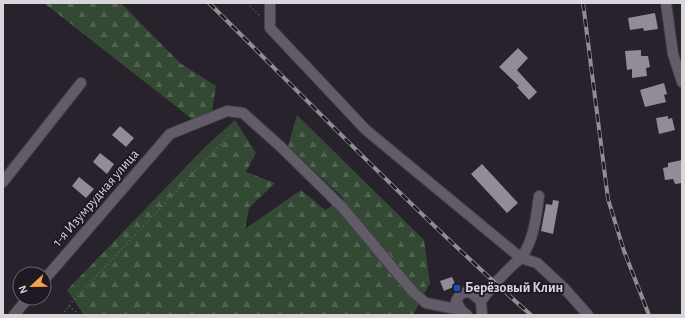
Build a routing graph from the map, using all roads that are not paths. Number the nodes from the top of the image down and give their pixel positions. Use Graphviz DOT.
graph roads {
  1 [pos="270,3"];
  2 [pos="666,3"];
  3 [pos="682,82"];
  4 [pos="81,83"];
  5 [pos="3,182"];
  6 [pos="539,196"];
  7 [pos="521,258"];
  8 [pos="52,271"];
  9 [pos="481,301"];
  10 [pos="21,306"];
  11 [pos="464,312"];
  12 [pos="14,315"];
  13 [pos="482,315"];
  14 [pos="588,315"];
  1 -- 7 [label="street"];
  2 -- 3 [label="street"];
  4 -- 5 [label="street"];
  6 -- 7 [label="street"];
  7 -- 9 [label="street"];
  7 -- 14 [label="street"];
  8 -- 11 [label="street, 1-я Изумрудная улица"];
  9 -- 11 [label="street"];
  9 -- 13 [label="street"];
  10 -- 12 [label="street"];
}
